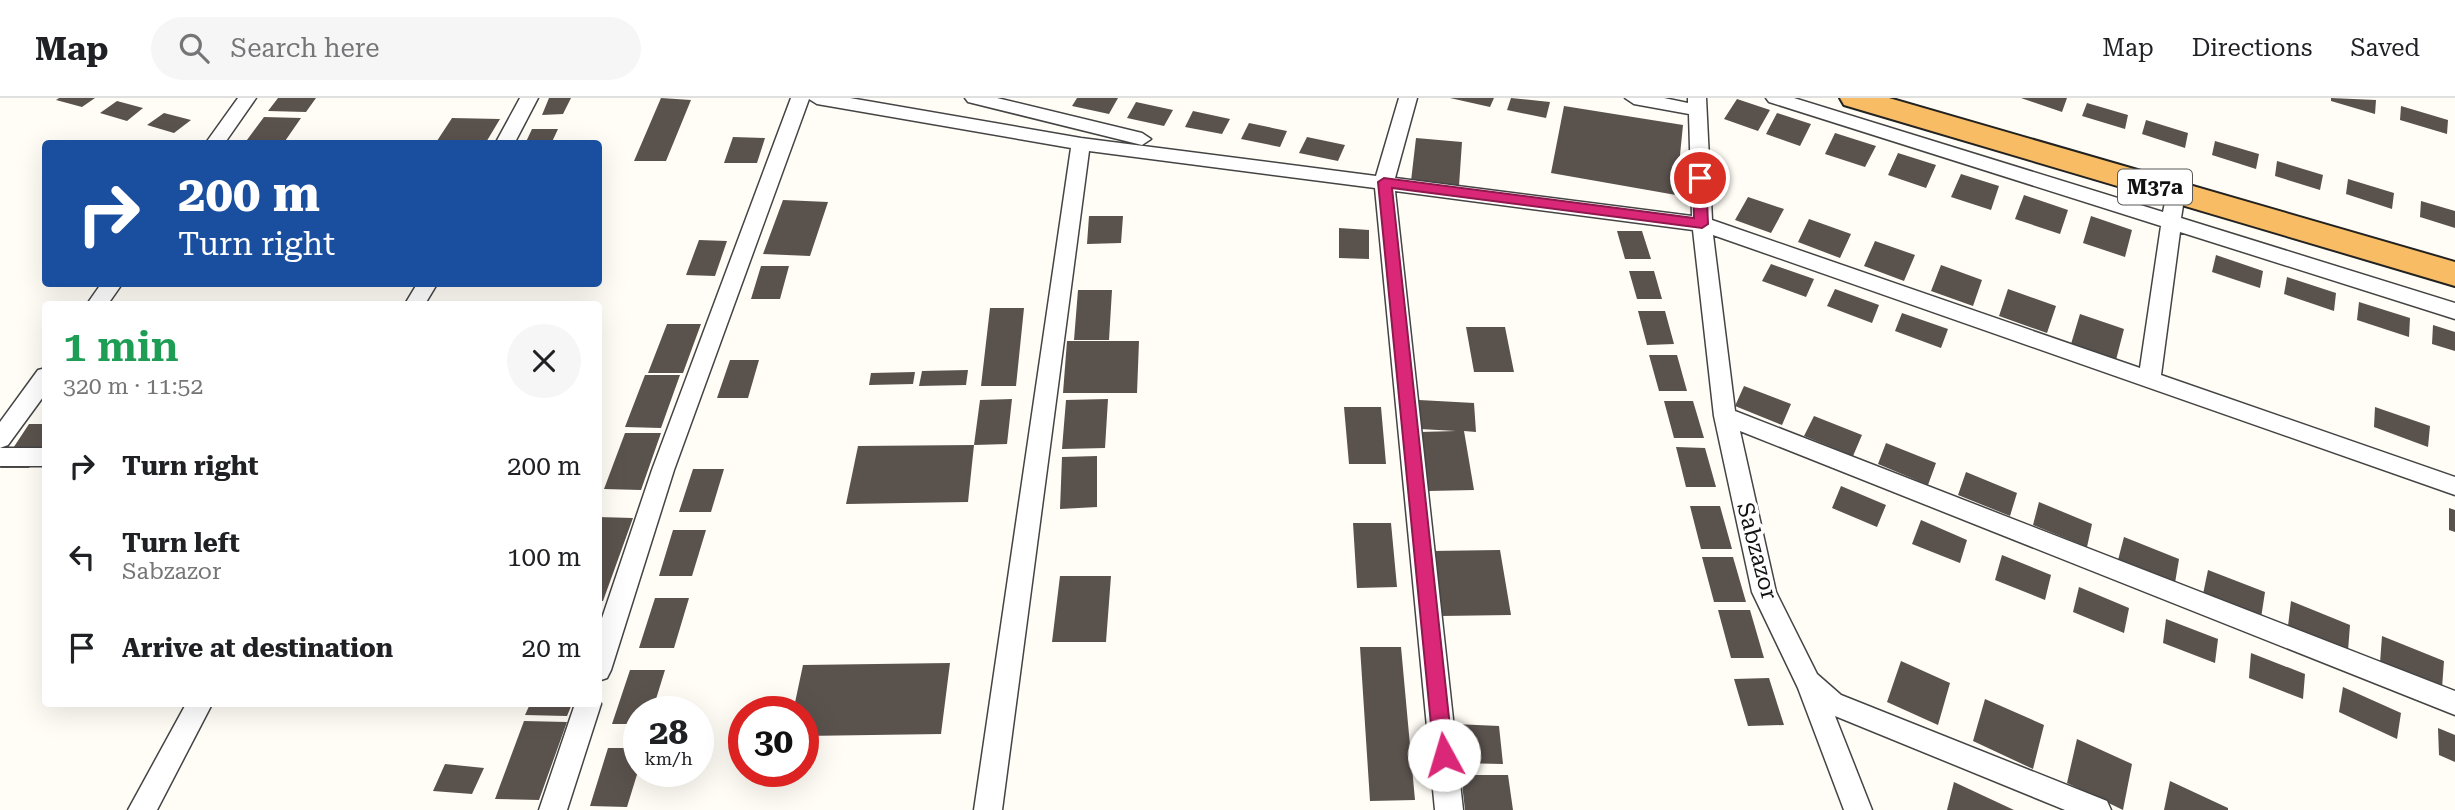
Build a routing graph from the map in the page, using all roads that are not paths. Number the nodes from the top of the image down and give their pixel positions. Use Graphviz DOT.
graph roads {
  1 [pos="247,98"];
  2 [pos="529,98"];
  3 [pos="800,98"];
  4 [pos="817,98"];
  5 [pos="974,98"];
  6 [pos="1408,98"];
  7 [pos="1634,98"];
  8 [pos="1775,98"];
  9 [pos="1855,98"];
  10 [pos="1923,98"];
  11 [pos="1027,104"];
  12 [pos="1697,104"];
  13 [pos="1011,132"];
  14 [pos="217,140"];
  15 [pos="506,140"];
  16 [pos="1081,144"];
  17 [pos="1234,162"];
  18 [pos="1384,182"];
  19 [pos="2173,206"];
  20 [pos="1702,224"];
  21 [pos="2455,253"];
  22 [pos="2455,274"];
  23 [pos="111,287"];
  24 [pos="99,301"];
  25 [pos="2455,311"];
  26 [pos="2149,380"];
  27 [pos="42,381"];
  28 [pos="1725,416"];
  29 [pos="0,439"];
  30 [pos="0,457"];
  31 [pos="42,457"];
  32 [pos="2455,486"];
  33 [pos="602,658"];
  34 [pos="1808,682"];
  35 [pos="2455,703"];
  36 [pos="197,707"];
  37 [pos="586,707"];
  38 [pos="142,810"];
  39 [pos="553,810"];
  40 [pos="988,810"];
  41 [pos="1450,810"];
  42 [pos="1858,810"];
  43 [pos="2097,810"];
  1 -- 14 [label="street"];
  2 -- 15 [label="street"];
  3 -- 33 [label="street"];
  4 -- 13 [label="street"];
  5 -- 11 [label="street"];
  6 -- 18 [label="street"];
  7 -- 12 [label="street"];
  8 -- 19 [label="street"];
  9 -- 19 [label="highway, M37a"];
  10 -- 21 [label="highway, M37a"];
  11 -- 13 [label="street"];
  11 -- 17 [label="street"];
  12 -- 20 [label="street, Sabzazor"];
  13 -- 16 [label="street"];
  16 -- 17 [label="street"];
  16 -- 40 [label="street"];
  17 -- 18 [label="street"];
  18 -- 20 [label="street"];
  18 -- 41 [label="street"];
  19 -- 22 [label="highway, M37a"];
  19 -- 25 [label="street"];
  19 -- 26 [label="street"];
  20 -- 26 [label="street"];
  20 -- 28 [label="street, Sabzazor"];
  23 -- 24 [label="street"];
  26 -- 32 [label="street"];
  27 -- 29 [label="street"];
  28 -- 34 [label="street, Sabzazor"];
  28 -- 35 [label="street"];
  30 -- 31 [label="street"];
  34 -- 42 [label="street"];
  34 -- 43 [label="street, Sabzazor"];
  36 -- 38 [label="street"];
  37 -- 39 [label="street"];
}
